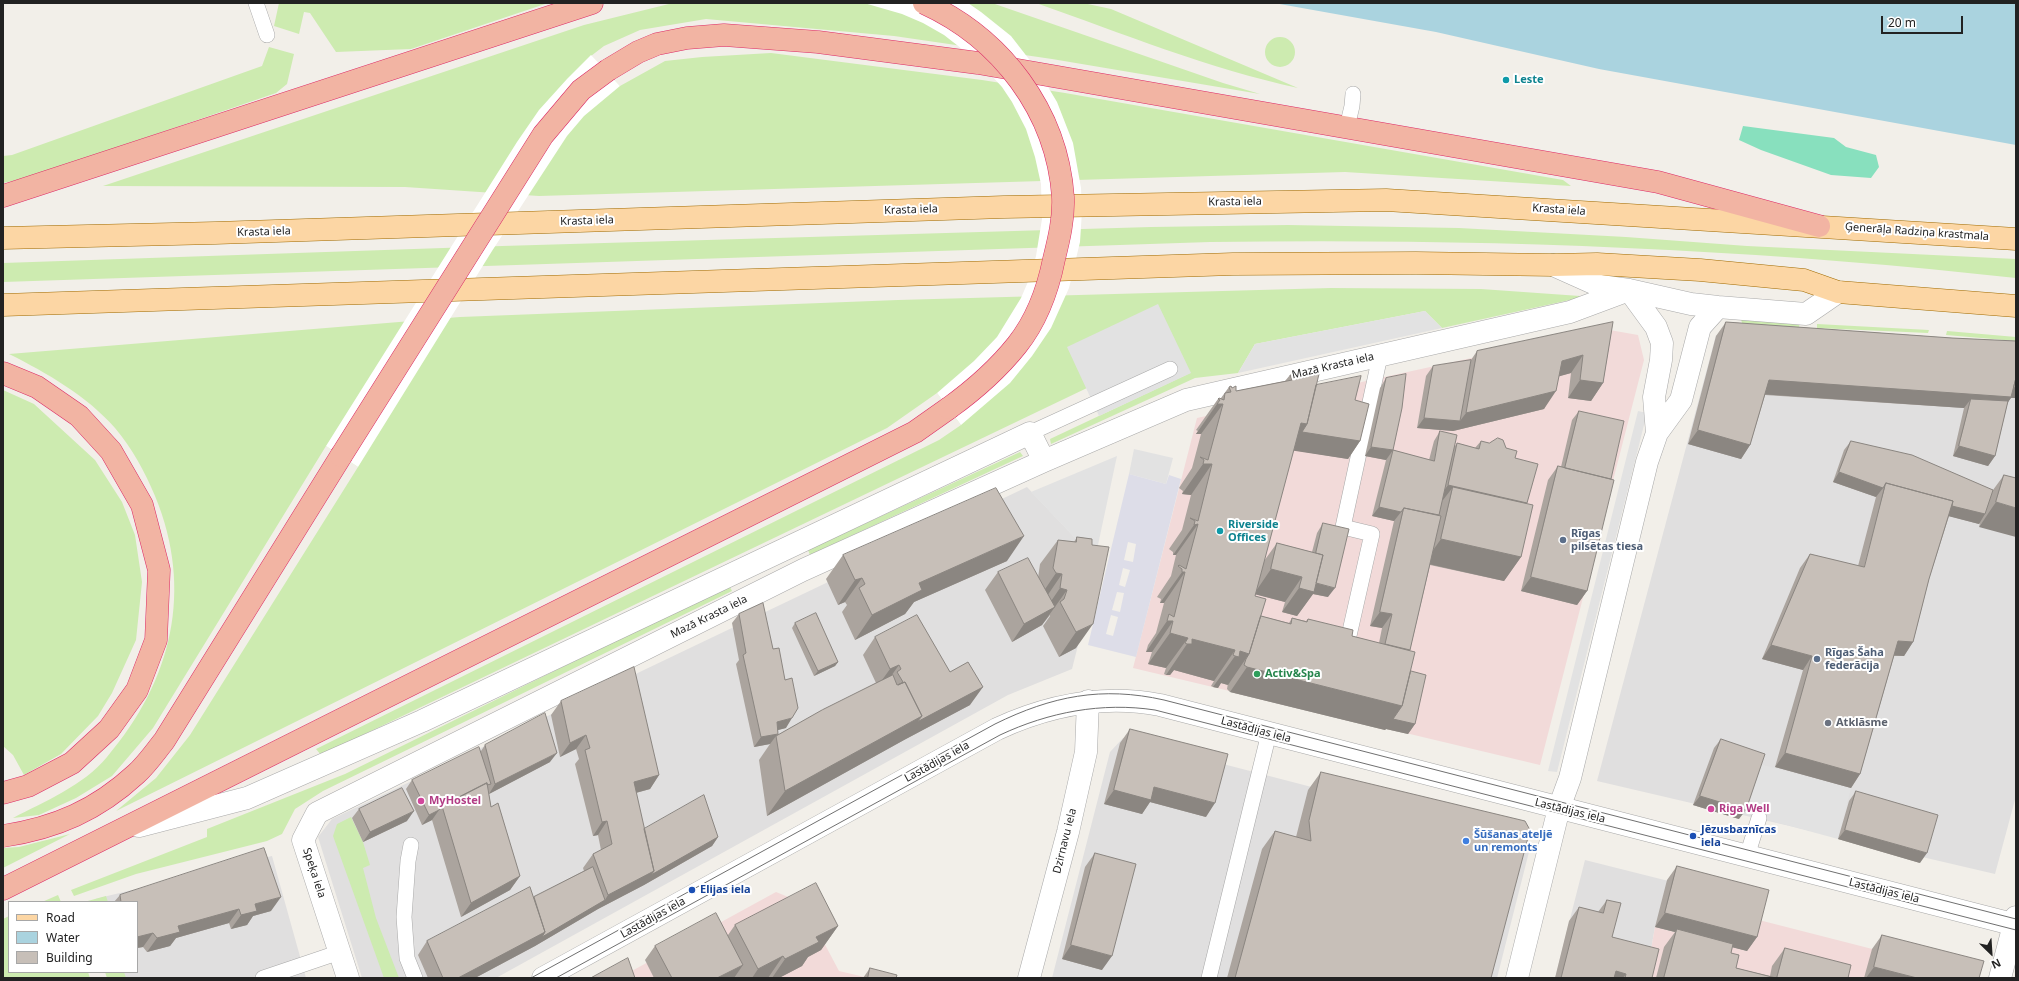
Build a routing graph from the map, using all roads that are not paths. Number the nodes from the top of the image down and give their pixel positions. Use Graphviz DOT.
graph roads {
  1 [pos="256,3"];
  2 [pos="592,3"];
  3 [pos="924,3"];
  4 [pos="267,35"];
  5 [pos="1353,94"];
  6 [pos="1347,128"];
  7 [pos="3,196"];
  8 [pos="1819,226"];
  9 [pos="3,238"];
  10 [pos="2016,239"];
  11 [pos="1553,265"];
  12 [pos="1629,290"];
  13 [pos="1838,292"];
  14 [pos="3,305"];
  15 [pos="2016,306"];
  16 [pos="1718,307"];
  17 [pos="1380,356"];
  18 [pos="1170,369"];
  19 [pos="3,373"];
  20 [pos="1030,433"];
  21 [pos="1657,433"];
  22 [pos="1044,461"];
  23 [pos="1326,636"];
  24 [pos="1088,702"];
  25 [pos="1269,733"];
  26 [pos="379,781"];
  27 [pos="3,793"];
  28 [pos="1559,808"];
  29 [pos="1759,818"];
  30 [pos="113,833"];
  31 [pos="3,836"];
  32 [pos="411,844"];
  33 [pos="1747,856"];
  34 [pos="3,889"];
  35 [pos="2015,922"];
  36 [pos="340,952"];
  37 [pos="262,978"];
  38 [pos="348,978"];
  39 [pos="415,978"];
  40 [pos="543,978"];
  41 [pos="1029,978"];
  42 [pos="1209,978"];
  43 [pos="1517,978"];
  44 [pos="2000,978"];
  1 -- 4 [label="lane"];
  2 -- 7 [label="highway"];
  3 -- 30 [label="highway, bridge"];
  5 -- 6 [label="lane"];
  6 -- 8 [label="highway"];
  6 -- 31 [label="highway, bridge"];
  8 -- 9 [label="main road, Krasta iela"];
  8 -- 10 [label="main road, Ģenerāļa Radziņa krastmala"];
  11 -- 12 [label="street"];
  11 -- 13 [label="main road"];
  11 -- 14 [label="main road"];
  12 -- 16 [label="street"];
  12 -- 17 [label="street, Mazā Krasta iela"];
  12 -- 21 [label="street"];
  13 -- 15 [label="main road"];
  13 -- 16 [label="street"];
  16 -- 21 [label="street"];
  17 -- 22 [label="street, Mazā Krasta iela"];
  17 -- 23 [label="lane"];
  18 -- 20 [label="lane"];
  19 -- 27 [label="highway"];
  20 -- 22 [label="street"];
  20 -- 30 [label="street"];
  21 -- 28 [label="street"];
  22 -- 26 [label="street, Mazā Krasta iela"];
  24 -- 25 [label="street, Lastādijas iela"];
  24 -- 40 [label="street, Lastādijas iela"];
  24 -- 41 [label="street, Dzirnavu iela"];
  25 -- 28 [label="street, Lastādijas iela"];
  25 -- 42 [label="lane"];
  26 -- 36 [label="street, Speķa iela"];
  28 -- 33 [label="street, Lastādijas iela"];
  28 -- 43 [label="street"];
  29 -- 33 [label="lane"];
  30 -- 34 [label="highway"];
  32 -- 39 [label="lane"];
  33 -- 35 [label="street, Lastādijas iela"];
  35 -- 44 [label="street"];
  36 -- 37 [label="lane"];
  36 -- 38 [label="street, Speķa iela"];
}
